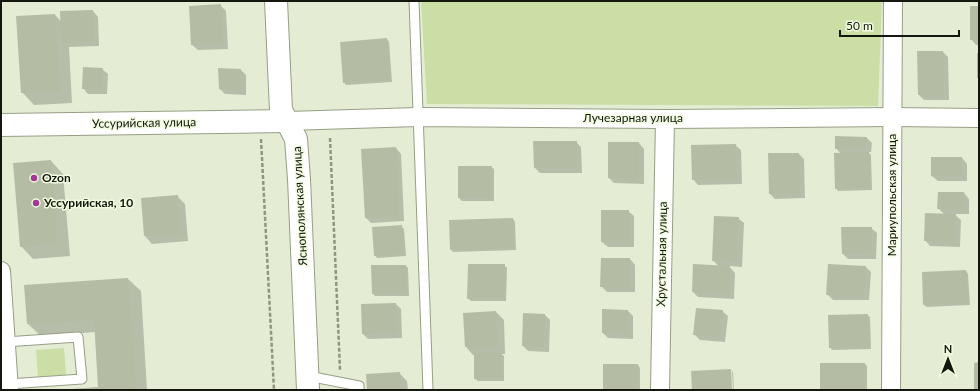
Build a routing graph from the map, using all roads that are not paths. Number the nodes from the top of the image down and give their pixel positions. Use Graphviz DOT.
graph roads {
  1 [pos="276,1"];
  2 [pos="414,1"];
  3 [pos="893,1"];
  4 [pos="418,117"];
  5 [pos="892,117"];
  6 [pos="979,118"];
  7 [pos="664,119"];
  8 [pos="286,121"];
  9 [pos="1,125"];
  10 [pos="1,271"];
  11 [pos="5,342"];
  12 [pos="308,383"];
  13 [pos="9,387"];
  14 [pos="359,390"];
  15 [pos="428,390"];
  16 [pos="660,390"];
  17 [pos="891,390"];
  1 -- 8 [label="street, Яснополянская улица"];
  2 -- 4 [label="lane"];
  3 -- 5 [label="street, Мариупольская улица"];
  4 -- 7 [label="street, Лучезарная улица"];
  4 -- 8 [label="street, Лучезарная улица"];
  4 -- 15 [label="lane"];
  5 -- 6 [label="street, Лучезарная улица"];
  5 -- 7 [label="street, Лучезарная улица"];
  5 -- 17 [label="street, Мариупольская улица"];
  7 -- 16 [label="street, Хрустальная улица"];
  8 -- 9 [label="street, Уссурийская улица"];
  8 -- 12 [label="street, Яснополянская улица"];
  10 -- 11 [label="street"];
  11 -- 13 [label="street"];
  11 -- 13 [label="lane"];
  12 -- 14 [label="lane"];
}
